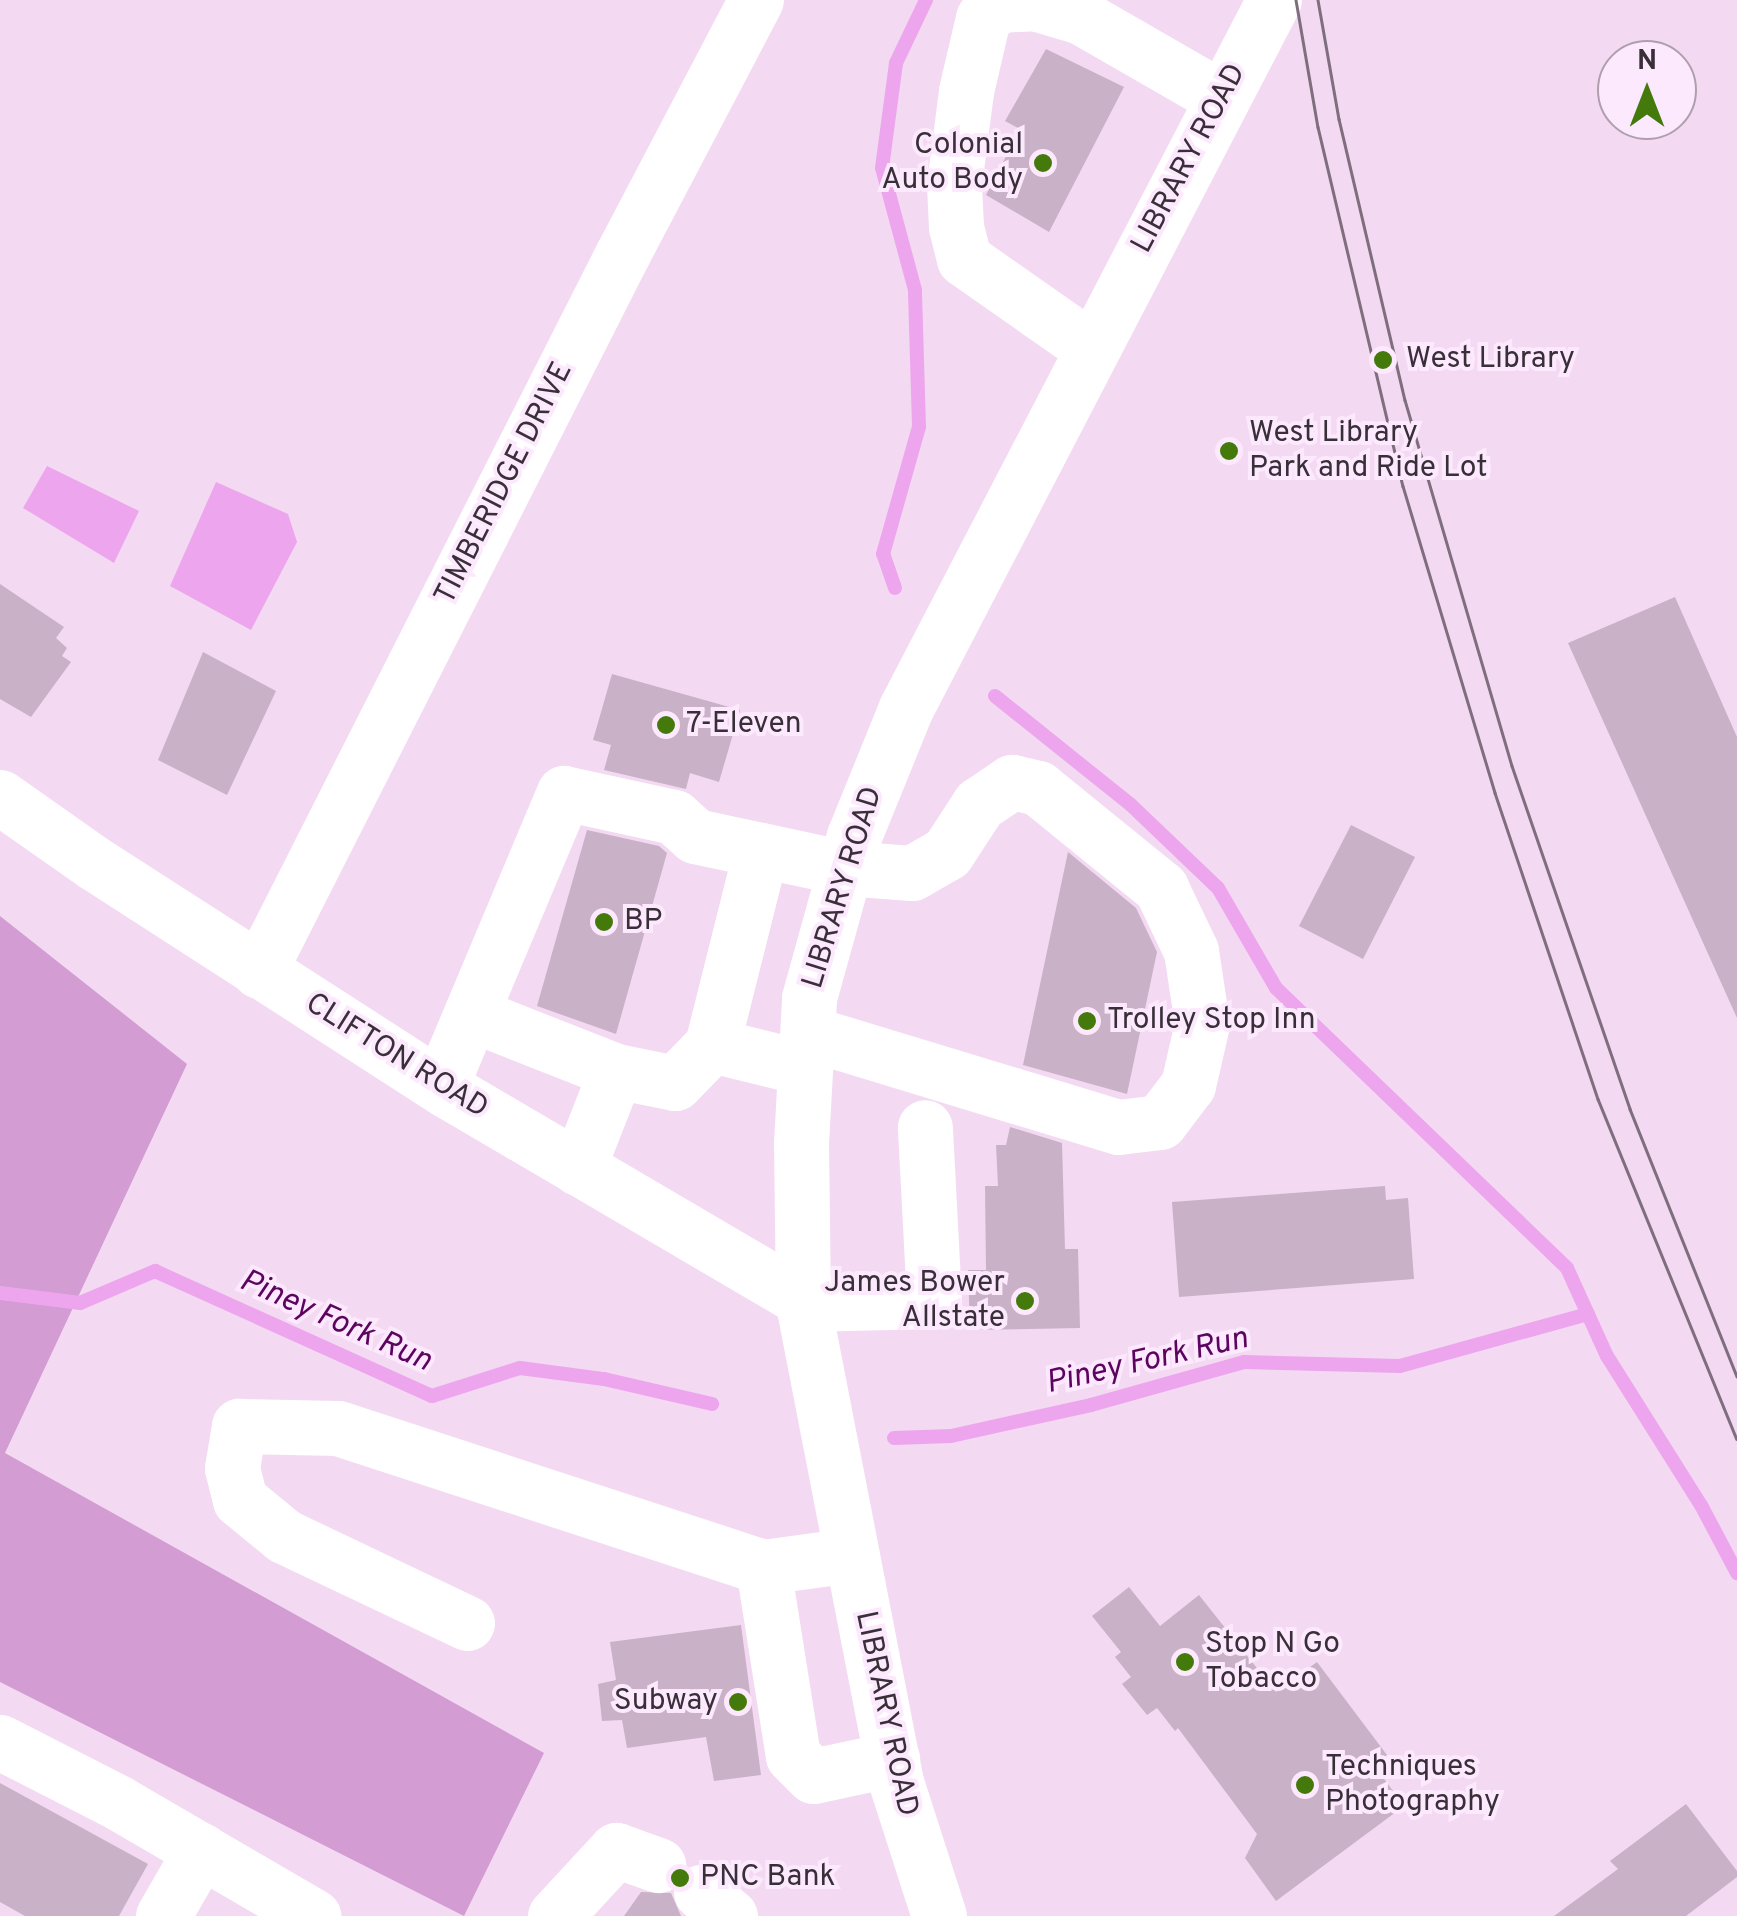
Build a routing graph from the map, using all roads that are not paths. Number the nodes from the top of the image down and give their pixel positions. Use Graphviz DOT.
graph roads {
  1 [pos="756,0"];
  2 [pos="1274,0"];
  3 [pos="1222,98"];
  4 [pos="1091,348"];
  5 [pos="0,797"];
  6 [pos="762,850"];
  7 [pos="846,868"];
  8 [pos="259,971"];
  9 [pos="471,1014"];
  10 [pos="712,1045"];
  11 [pos="806,1051"];
  12 [pos="616,1070"];
  13 [pos="441,1086"];
  14 [pos="925,1127"];
  15 [pos="578,1168"];
  16 [pos="802,1302"];
  17 [pos="852,1555"];
  18 [pos="763,1567"];
  19 [pos="467,1622"];
  20 [pos="0,1742"];
  21 [pos="892,1759"];
  22 [pos="201,1850"];
  23 [pos="696,1891"];
  24 [pos="163,1916"];
  25 [pos="313,1916"];
  26 [pos="555,1916"];
  27 [pos="939,1916"];
  1 -- 8 [label="main road, TIMBERIDGE DRIVE"];
  2 -- 3 [label="main road, LIBRARY ROAD"];
  3 -- 4 [label="main road, LIBRARY ROAD"];
  3 -- 4 [label="main road"];
  4 -- 7 [label="main road, LIBRARY ROAD"];
  5 -- 8 [label="main road, CLIFTON ROAD"];
  6 -- 7 [label="main road"];
  6 -- 9 [label="main road"];
  6 -- 10 [label="main road"];
  7 -- 11 [label="main road, LIBRARY ROAD"];
  7 -- 11 [label="main road"];
  8 -- 13 [label="main road, CLIFTON ROAD"];
  9 -- 12 [label="main road"];
  9 -- 13 [label="main road"];
  10 -- 11 [label="main road"];
  10 -- 12 [label="main road"];
  11 -- 16 [label="main road, LIBRARY ROAD"];
  12 -- 15 [label="main road"];
  13 -- 15 [label="main road, CLIFTON ROAD"];
  14 -- 16 [label="main road"];
  15 -- 16 [label="main road, CLIFTON ROAD"];
  16 -- 17 [label="main road, LIBRARY ROAD"];
  17 -- 18 [label="main road"];
  17 -- 21 [label="main road, LIBRARY ROAD"];
  18 -- 19 [label="main road"];
  18 -- 21 [label="main road"];
  20 -- 22 [label="main road"];
  21 -- 27 [label="main road, LIBRARY ROAD"];
  22 -- 24 [label="main road"];
  22 -- 25 [label="main road"];
  23 -- 26 [label="main road"];
}
